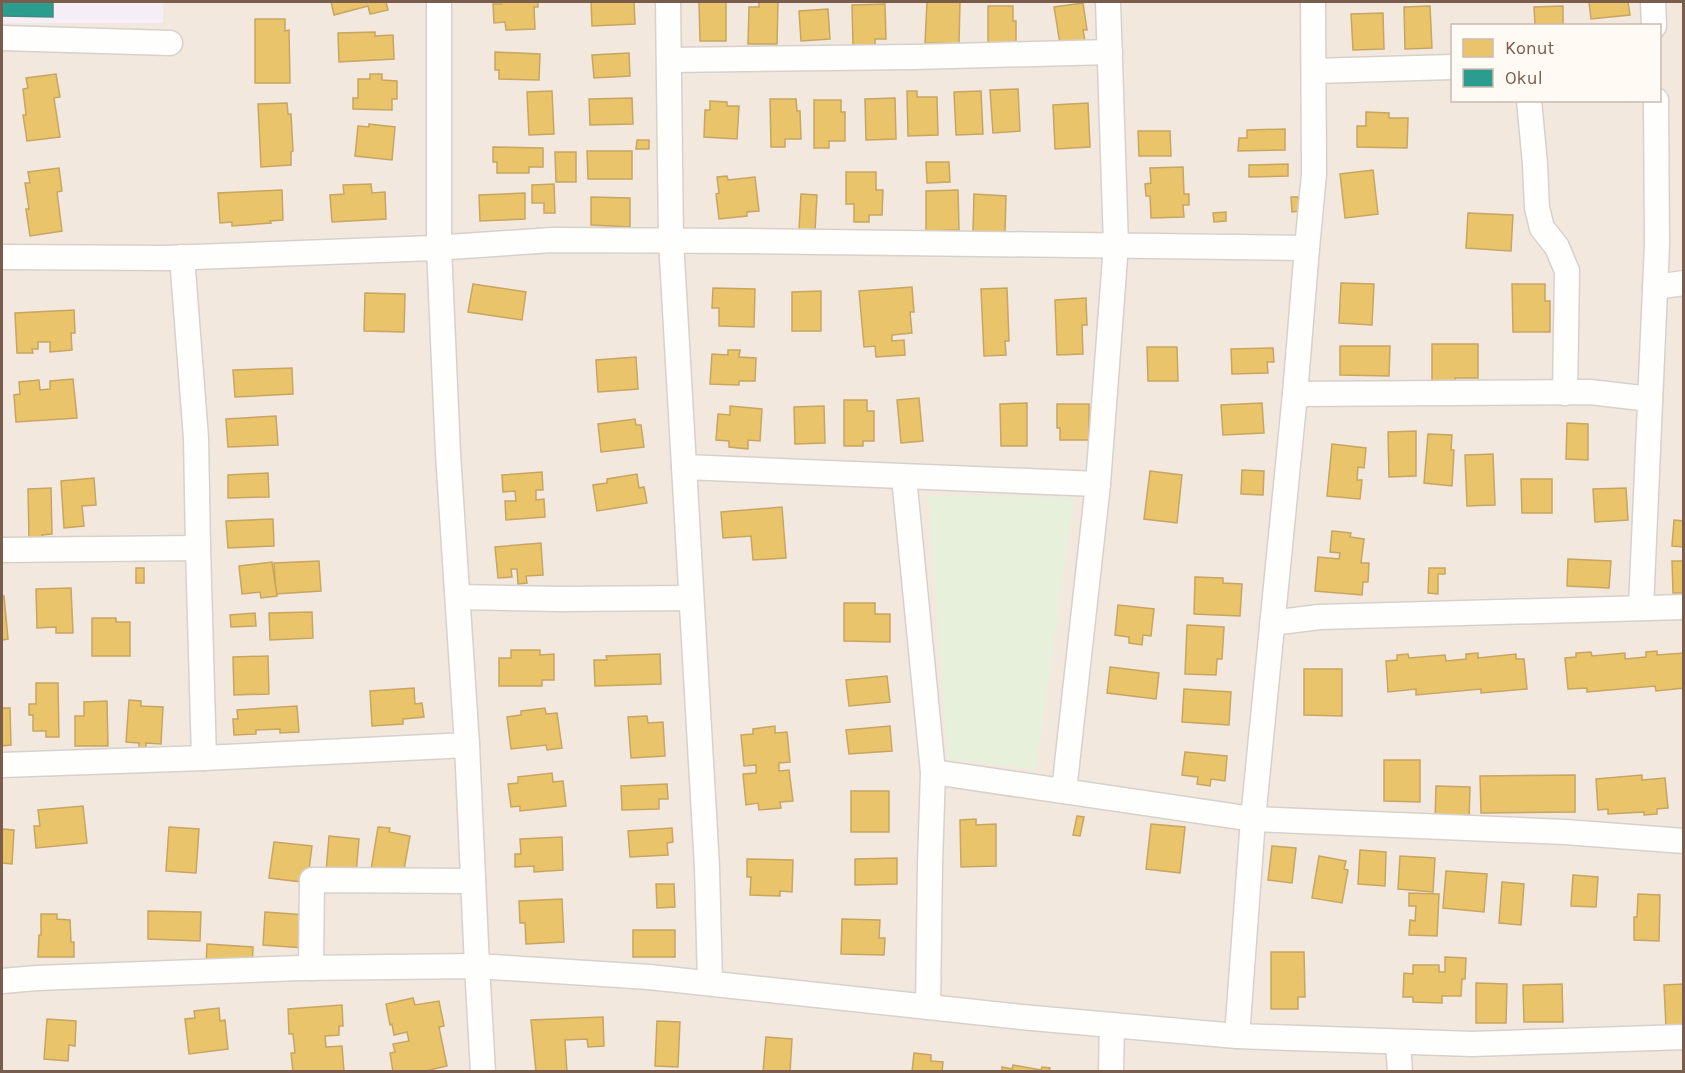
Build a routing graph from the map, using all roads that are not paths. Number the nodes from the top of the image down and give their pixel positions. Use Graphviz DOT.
graph roads {
  1 [pos="439,2"];
  2 [pos="668,2"];
  3 [pos="1108,2"];
  4 [pos="1313,2"];
  5 [pos="1653,2"];
  6 [pos="1654,24"];
  7 [pos="2,38"];
  8 [pos="170,43"];
  9 [pos="1110,52"];
  10 [pos="670,60"];
  11 [pos="1451,67"];
  12 [pos="1314,71"];
  13 [pos="1529,102"];
  14 [pos="1656,102"];
  15 [pos="671,240"];
  16 [pos="1116,245"];
  17 [pos="439,248"];
  18 [pos="1307,248"];
  19 [pos="2,257"];
  20 [pos="182,257"];
  21 [pos="1683,283"];
  22 [pos="1656,287"];
  23 [pos="1565,393"];
  24 [pos="1295,394"];
  25 [pos="1650,399"];
  26 [pos="684,467"];
  27 [pos="904,477"];
  28 [pos="1098,484"];
  29 [pos="198,548"];
  30 [pos="2,550"];
  31 [pos="458,597"];
  32 [pos="691,598"];
  33 [pos="1683,607"];
  34 [pos="1641,608"];
  35 [pos="1272,623"];
  36 [pos="467,745"];
  37 [pos="204,758"];
  38 [pos="2,765"];
  39 [pos="933,772"];
  40 [pos="1064,791"];
  41 [pos="1253,819"];
  42 [pos="1683,841"];
  43 [pos="473,881"];
  44 [pos="477,966"];
  45 [pos="311,968"];
  46 [pos="2,981"];
  47 [pos="710,983"];
  48 [pos="928,1007"];
  49 [pos="1112,1025"];
  50 [pos="1237,1036"];
  51 [pos="1683,1036"];
  52 [pos="1398,1042"];
  53 [pos="483,1071"];
  54 [pos="1111,1071"];
  55 [pos="1400,1071"];
  1 -- 17 [label="street"];
  2 -- 10 [label="street"];
  3 -- 9 [label="street"];
  4 -- 12 [label="street"];
  5 -- 6 [label="street"];
  7 -- 8 [label="street"];
  9 -- 10 [label="street"];
  9 -- 16 [label="street"];
  10 -- 15 [label="street"];
  11 -- 12 [label="street"];
  12 -- 18 [label="street"];
  13 -- 23 [label="street"];
  14 -- 22 [label="street"];
  15 -- 16 [label="street"];
  15 -- 17 [label="street"];
  15 -- 26 [label="street"];
  16 -- 18 [label="street"];
  16 -- 28 [label="street"];
  17 -- 20 [label="street"];
  17 -- 31 [label="street"];
  18 -- 24 [label="street"];
  19 -- 20 [label="street"];
  20 -- 29 [label="street"];
  21 -- 22 [label="street"];
  22 -- 25 [label="street"];
  23 -- 24 [label="street"];
  23 -- 25 [label="street"];
  24 -- 35 [label="street"];
  25 -- 34 [label="street"];
  26 -- 27 [label="street"];
  26 -- 32 [label="street"];
  27 -- 28 [label="street"];
  27 -- 39 [label="street"];
  28 -- 40 [label="street"];
  29 -- 30 [label="street"];
  29 -- 37 [label="street"];
  31 -- 32 [label="street"];
  31 -- 36 [label="street"];
  32 -- 47 [label="street"];
  33 -- 34 [label="street"];
  34 -- 35 [label="street"];
  35 -- 41 [label="street"];
  36 -- 37 [label="street"];
  36 -- 43 [label="street"];
  37 -- 38 [label="street"];
  39 -- 40 [label="street"];
  39 -- 48 [label="street"];
  40 -- 41 [label="street"];
  41 -- 42 [label="street"];
  41 -- 50 [label="street"];
  43 -- 44 [label="street"];
  43 -- 45 [label="street"];
  44 -- 45 [label="street"];
  44 -- 47 [label="street"];
  44 -- 53 [label="street"];
  45 -- 46 [label="street"];
  47 -- 48 [label="street"];
  48 -- 49 [label="street"];
  49 -- 50 [label="street"];
  49 -- 54 [label="street"];
  50 -- 52 [label="street"];
  51 -- 52 [label="street"];
  52 -- 55 [label="street"];
}
